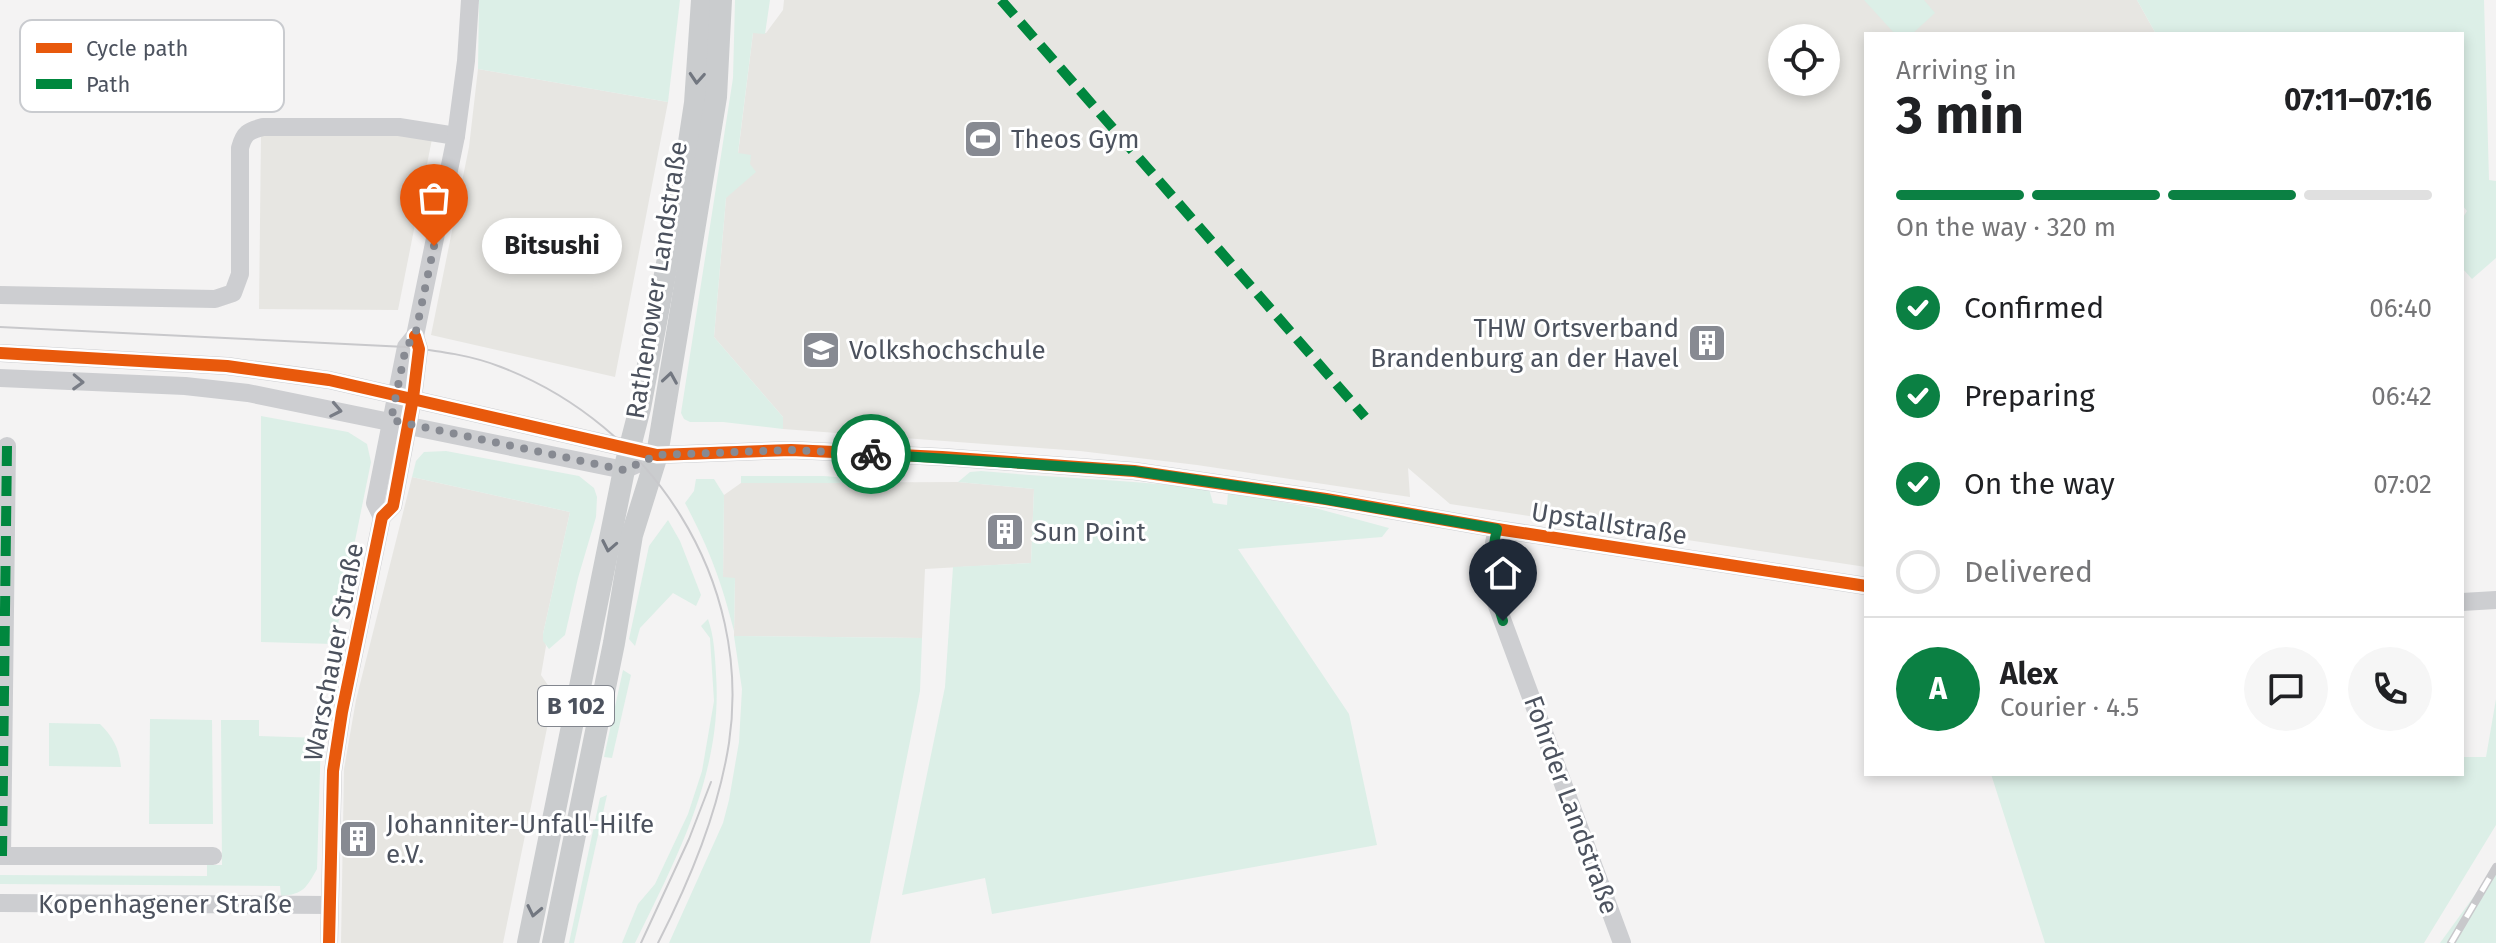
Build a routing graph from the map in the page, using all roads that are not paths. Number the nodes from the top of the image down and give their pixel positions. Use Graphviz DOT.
graph roads {
  1 [pos="470,0"];
  2 [pos="702,0"];
  3 [pos="721,0"];
  4 [pos="456,136"];
  5 [pos="0,295"];
  6 [pos="0,353"];
  7 [pos="0,378"];
  8 [pos="405,396"];
  9 [pos="400,422"];
  10 [pos="7,446"];
  11 [pos="630,448"];
  12 [pos="657,455"];
  13 [pos="624,470"];
  14 [pos="1497,529"];
  15 [pos="1864,586"];
  16 [pos="2496,600"];
  17 [pos="2464,602"];
  18 [pos="1,856"];
  19 [pos="213,856"];
  20 [pos="0,903"];
  21 [pos="329,905"];
  22 [pos="329,943"];
  23 [pos="528,943"];
  24 [pos="553,943"];
  25 [pos="1622,943"];
  1 -- 4 [label="street, Warschauer Straße"];
  2 -- 11 [label="main road, Rathenower Landstraße / B 102, one-way"];
  12 -- 3 [label="main road, Rathenower Landstraße / B 102, one-way"];
  4 -- 5 [label="street"];
  4 -- 8 [label="street, Warschauer Straße"];
  6 -- 8 [label="street, Upstallstraße"];
  7 -- 9 [label="street, one-way"];
  8 -- 9 [label="street, Warschauer Straße"];
  8 -- 11 [label="street, Upstallstraße"];
  9 -- 13 [label="street"];
  9 -- 21 [label="street, Warschauer Straße"];
  10 -- 18 [label="street, Kopenhagener Straße"];
  11 -- 12 [label="street, Upstallstraße"];
  11 -- 13 [label="main road, Rathenower Landstraße / B 102"];
  12 -- 13 [label="street, Upstallstraße"];
  12 -- 14 [label="street, Upstallstraße"];
  12 -- 24 [label="main road, Rathenower Landstraße / B 102"];
  13 -- 23 [label="main road, Rathenower Landstraße / B 102, one-way"];
  14 -- 15 [label="street, Upstallstraße"];
  14 -- 25 [label="street, Fohrder Landstraße"];
  16 -- 17 [label="street"];
  18 -- 19 [label="street, Kopenhagener Straße"];
  20 -- 21 [label="street, Kopenhagener Straße"];
  21 -- 22 [label="street, Warschauer Straße"];
}
